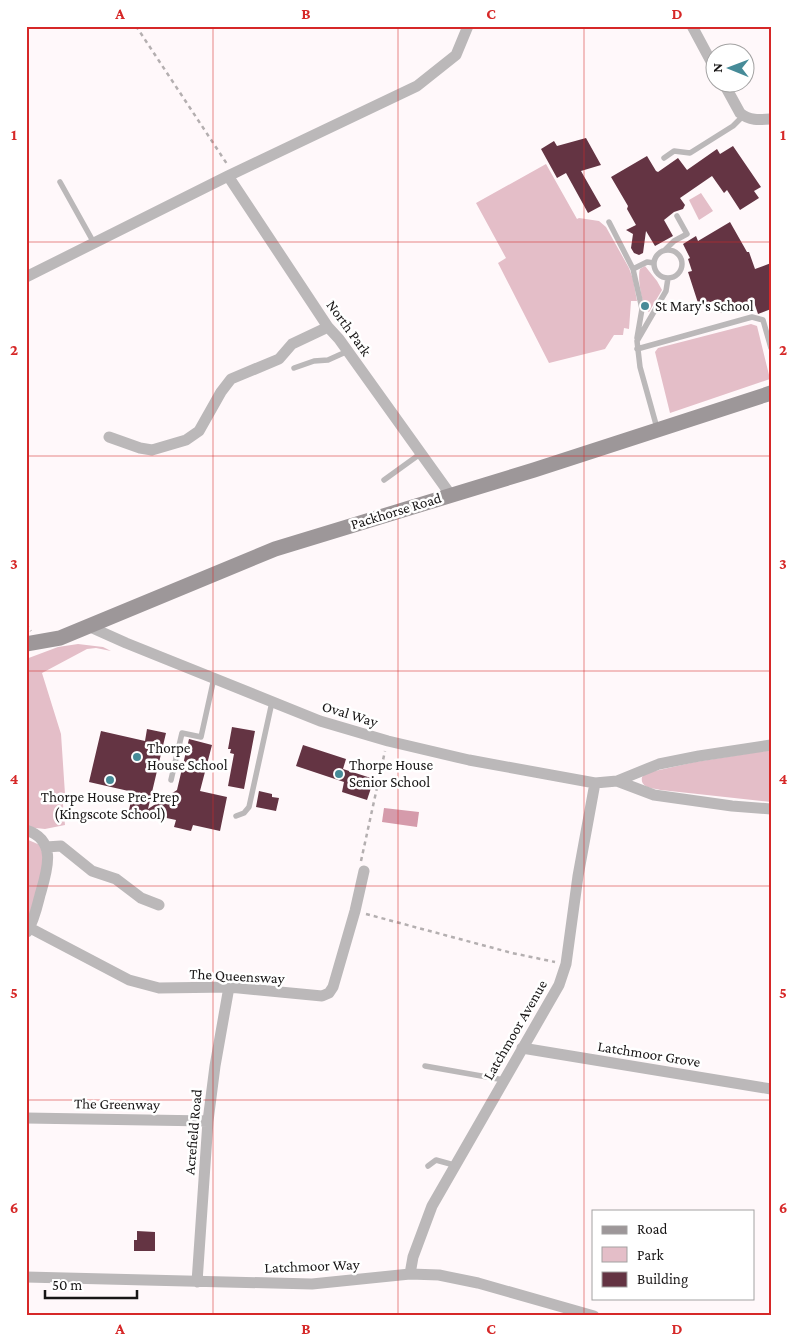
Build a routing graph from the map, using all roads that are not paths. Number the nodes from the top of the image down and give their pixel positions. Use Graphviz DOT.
graph roads {
  1 [pos="468,26"];
  2 [pos="692,26"];
  3 [pos="704,48"];
  4 [pos="728,92"];
  5 [pos="743,116"];
  6 [pos="771,119"];
  7 [pos="664,158"];
  8 [pos="231,175"];
  9 [pos="60,182"];
  10 [pos="677,216"];
  11 [pos="609,222"];
  12 [pos="94,244"];
  13 [pos="665,250"];
  14 [pos="654,263"];
  15 [pos="633,269"];
  16 [pos="26,278"];
  17 [pos="668,278"];
  18 [pos="328,327"];
  19 [pos="637,341"];
  20 [pos="771,348"];
  21 [pos="637,349"];
  22 [pos="348,351"];
  23 [pos="294,368"];
  24 [pos="771,393"];
  25 [pos="658,430"];
  26 [pos="109,436"];
  27 [pos="420,454"];
  28 [pos="384,480"];
  29 [pos="450,494"];
  30 [pos="88,626"];
  31 [pos="26,644"];
  32 [pos="214,678"];
  33 [pos="272,702"];
  34 [pos="771,745"];
  35 [pos="171,780"];
  36 [pos="617,781"];
  37 [pos="594,783"];
  38 [pos="771,809"];
  39 [pos="236,816"];
  40 [pos="26,830"];
  41 [pos="46,847"];
  42 [pos="364,871"];
  43 [pos="158,905"];
  44 [pos="28,931"];
  45 [pos="229,987"];
  46 [pos="522,1048"];
  47 [pos="425,1066"];
  48 [pos="504,1080"];
  49 [pos="771,1089"];
  50 [pos="26,1118"];
  51 [pos="208,1120"];
  52 [pos="428,1166"];
  53 [pos="454,1166"];
  54 [pos="410,1274"];
  55 [pos="26,1277"];
  56 [pos="197,1282"];
  57 [pos="594,1316"];
  1 -- 8 [label="street"];
  2 -- 3 [label="street"];
  4 -- 5 [label="street"];
  5 -- 6 [label="street"];
  5 -- 7 [label="lane"];
  8 -- 12 [label="street"];
  8 -- 18 [label="street, North Park"];
  9 -- 12 [label="lane"];
  10 -- 13 [label="lane"];
  11 -- 15 [label="lane"];
  12 -- 16 [label="street"];
  13 -- 14 [label="lane"];
  13 -- 17 [label="lane"];
  14 -- 15 [label="lane"];
  14 -- 17 [label="lane"];
  15 -- 19 [label="lane"];
  17 -- 19 [label="lane"];
  18 -- 22 [label="street, North Park"];
  18 -- 26 [label="street"];
  19 -- 21 [label="lane"];
  20 -- 21 [label="lane"];
  21 -- 25 [label="lane"];
  22 -- 23 [label="lane"];
  22 -- 27 [label="street, North Park"];
  24 -- 25 [label="main road, Packhorse Road"];
  25 -- 29 [label="main road, Packhorse Road"];
  27 -- 28 [label="lane"];
  27 -- 29 [label="street, North Park"];
  29 -- 30 [label="main road, Packhorse Road"];
  30 -- 31 [label="main road, Packhorse Road"];
  30 -- 32 [label="street, Oval Way"];
  32 -- 33 [label="street, Oval Way"];
  32 -- 35 [label="lane"];
  33 -- 37 [label="street, Oval Way"];
  33 -- 39 [label="lane"];
  34 -- 36 [label="street, Oval Way"];
  36 -- 37 [label="street, Oval Way"];
  36 -- 38 [label="street, Oval Way"];
  37 -- 46 [label="street, Latchmoor Avenue"];
  40 -- 41 [label="street"];
  41 -- 43 [label="street"];
  41 -- 44 [label="street"];
  42 -- 45 [label="street, The Queensway"];
  44 -- 45 [label="street, The Queensway"];
  45 -- 51 [label="street, Acrefield Road"];
  46 -- 48 [label="street, Latchmoor Avenue"];
  46 -- 49 [label="street, Latchmoor Grove"];
  47 -- 48 [label="lane"];
  48 -- 53 [label="street, Latchmoor Avenue"];
  50 -- 51 [label="street, The Greenway"];
  51 -- 56 [label="street, Acrefield Road"];
  52 -- 53 [label="lane"];
  53 -- 54 [label="street, Latchmoor Avenue"];
  54 -- 56 [label="street, Latchmoor Way"];
  54 -- 57 [label="street, Latchmoor Way"];
  55 -- 56 [label="street, Latchmoor Way"];
}
